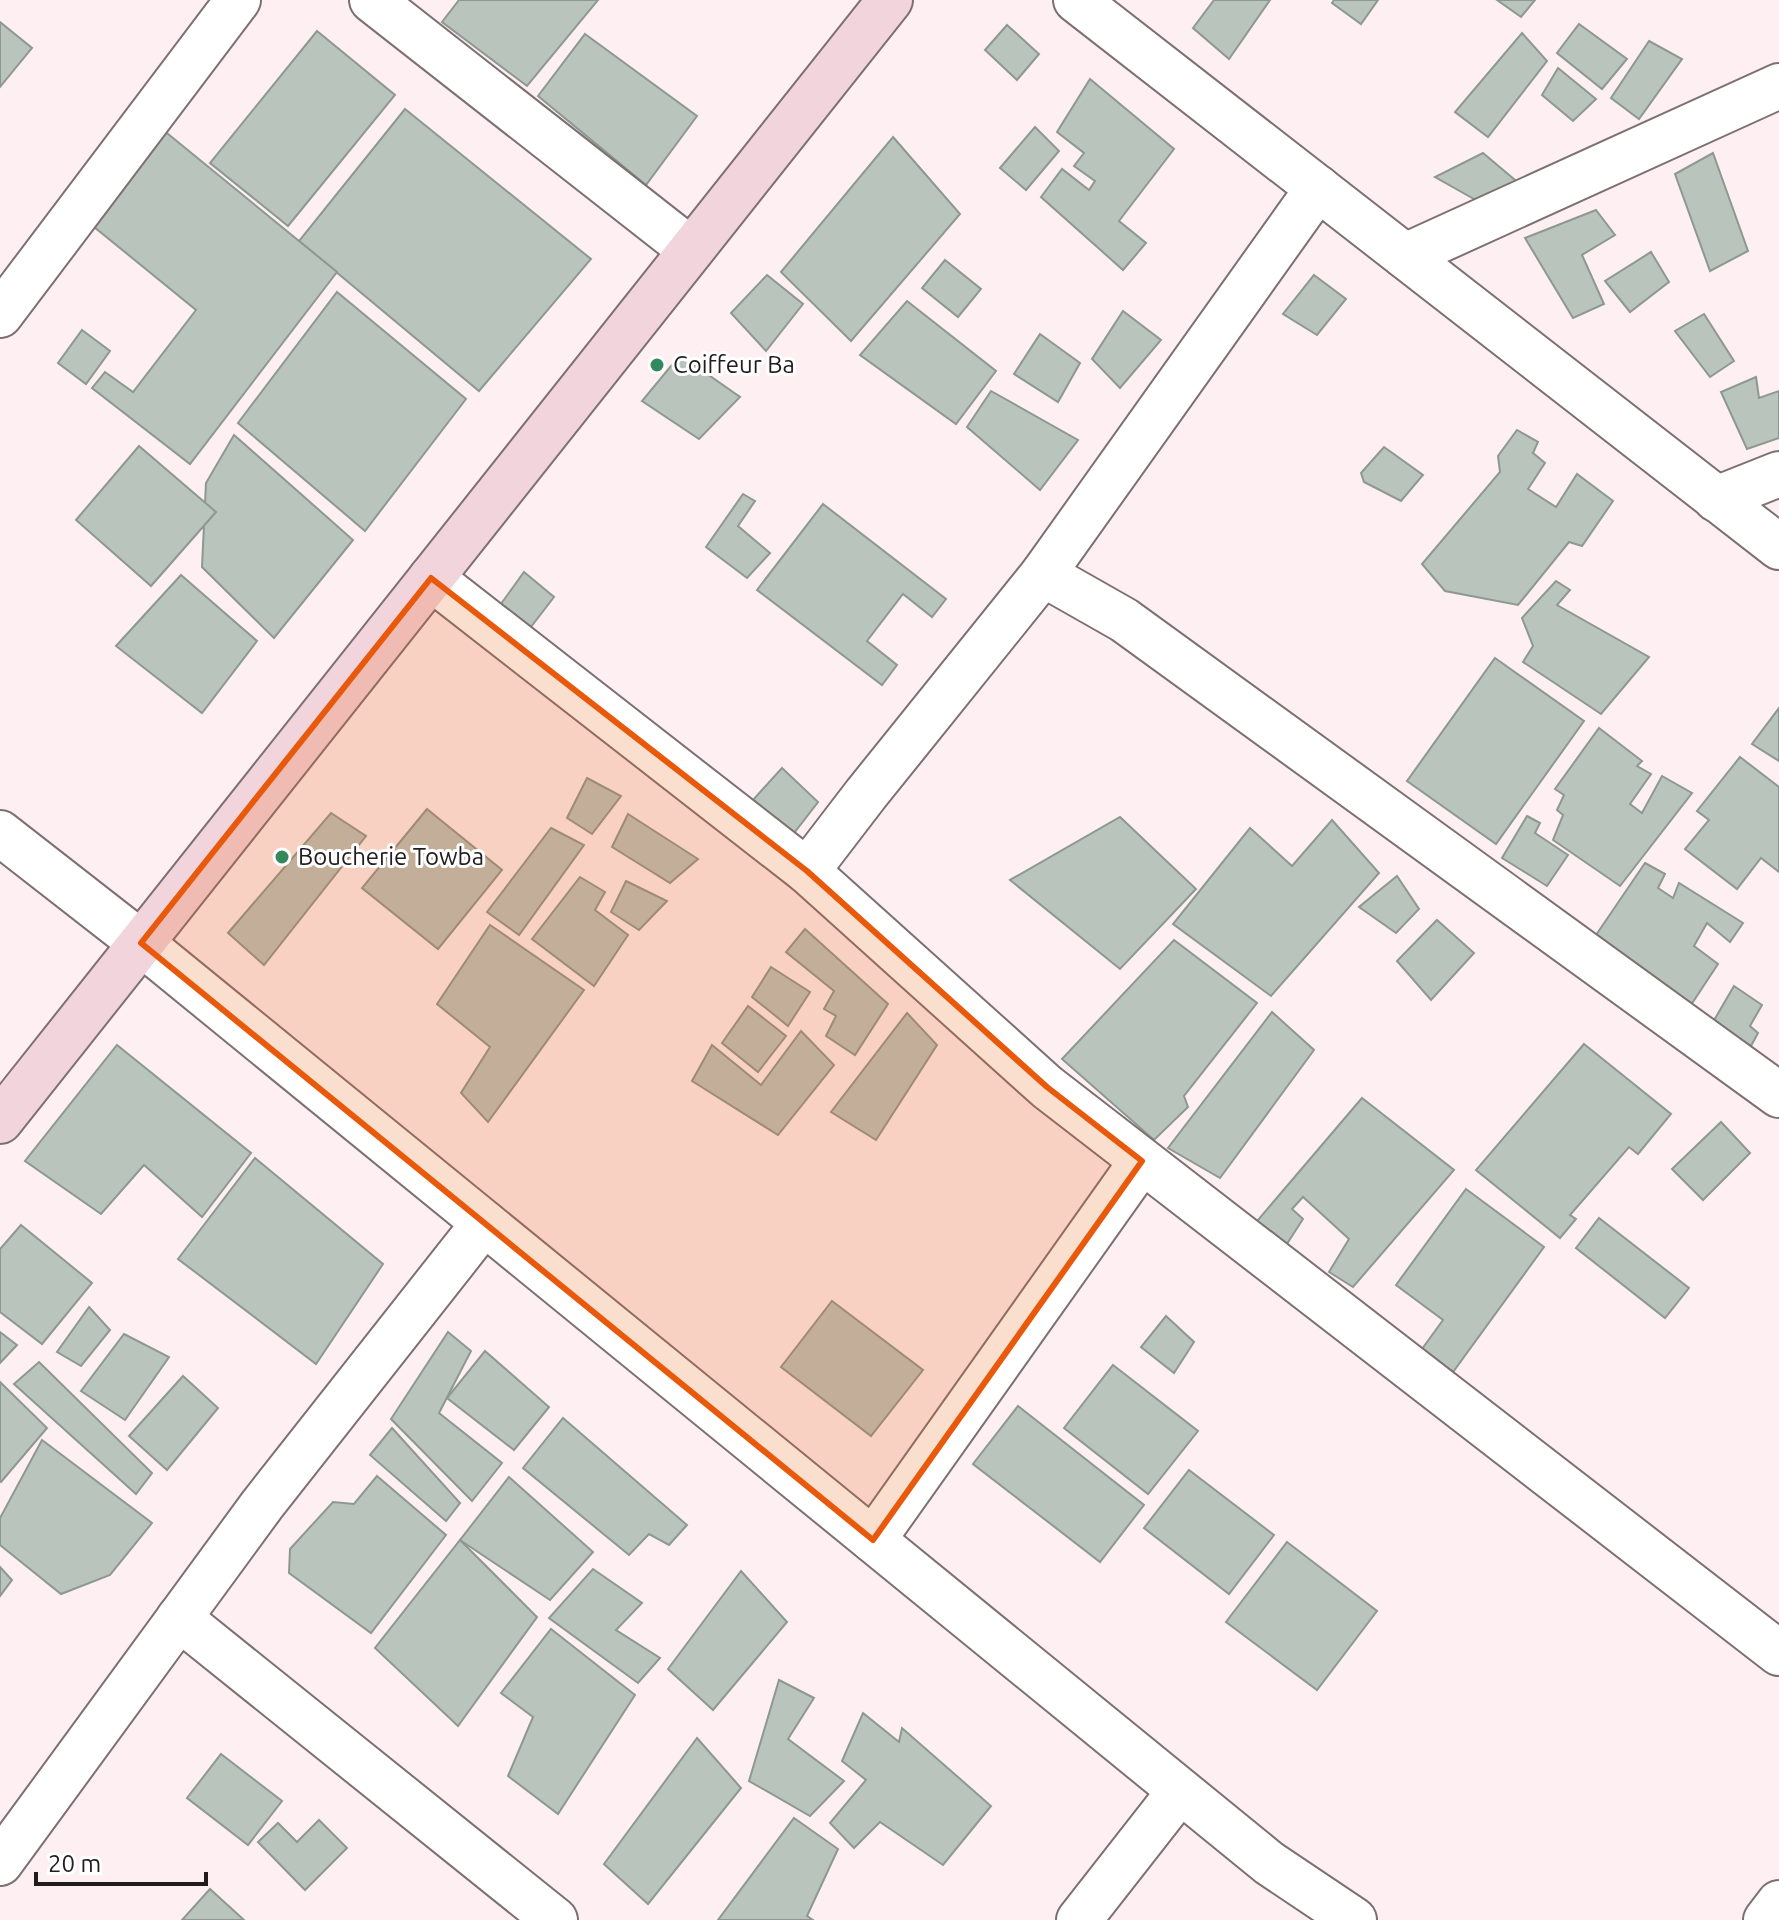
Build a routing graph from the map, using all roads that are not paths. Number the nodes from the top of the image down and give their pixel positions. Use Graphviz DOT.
graph roads {
  1 [pos="238,0"];
  2 [pos="372,0"];
  3 [pos="890,0"];
  4 [pos="1076,0"];
  5 [pos="1779,86"];
  6 [pos="1318,188"];
  7 [pos="691,250"];
  8 [pos="1405,256"];
  9 [pos="8,287"];
  10 [pos="1779,474"];
  11 [pos="1716,499"];
  12 [pos="1779,547"];
  13 [pos="1043,574"];
  14 [pos="431,578"];
  15 [pos="0,833"];
  16 [pos="807,871"];
  17 [pos="141,943"];
  18 [pos="1779,1095"];
  19 [pos="0,1121"];
  20 [pos="1142,1161"];
  21 [pos="484,1223"];
  22 [pos="873,1540"];
  23 [pos="179,1618"];
  24 [pos="1779,1653"];
  25 [pos="1180,1791"];
  26 [pos="0,1863"];
  27 [pos="1779,1903"];
  28 [pos="555,1920"];
  29 [pos="1079,1920"];
  30 [pos="1354,1920"];
  31 [pos="1766,1920"];
  1 -- 9 [label="street"];
  2 -- 7 [label="street"];
  3 -- 7 [label="main road"];
  4 -- 6 [label="street"];
  5 -- 8 [label="street"];
  6 -- 8 [label="street"];
  6 -- 13 [label="street"];
  7 -- 14 [label="main road"];
  8 -- 11 [label="street"];
  10 -- 11 [label="street"];
  11 -- 12 [label="street"];
  13 -- 16 [label="street"];
  13 -- 18 [label="street"];
  14 -- 16 [label="street"];
  14 -- 17 [label="main road"];
  15 -- 17 [label="street"];
  16 -- 20 [label="street"];
  17 -- 19 [label="main road"];
  17 -- 21 [label="street"];
  20 -- 22 [label="street"];
  20 -- 24 [label="street"];
  21 -- 22 [label="street"];
  21 -- 23 [label="street"];
  22 -- 25 [label="street"];
  23 -- 26 [label="street"];
  23 -- 28 [label="street"];
  25 -- 29 [label="street"];
  25 -- 30 [label="street"];
  27 -- 31 [label="street"];
}
